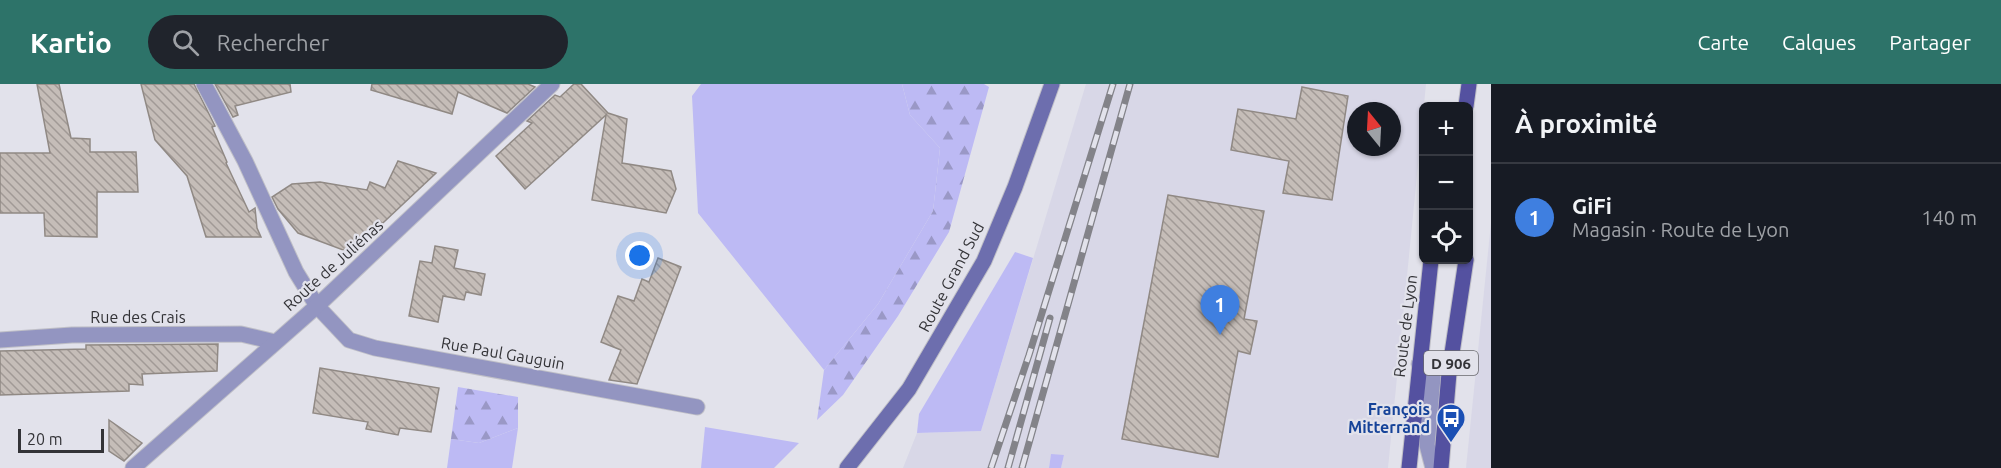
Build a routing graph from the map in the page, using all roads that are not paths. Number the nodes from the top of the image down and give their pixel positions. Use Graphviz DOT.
graph roads {
  1 [pos="204,84"];
  2 [pos="552,84"];
  3 [pos="1052,84"];
  4 [pos="1469,84"];
  5 [pos="1467,102"];
  6 [pos="1431,264"];
  7 [pos="1465,264"];
  8 [pos="317,306"];
  9 [pos="0,340"];
  10 [pos="275,342"];
  11 [pos="1419,364"];
  12 [pos="697,407"];
  13 [pos="1411,446"];
  14 [pos="133,468"];
  15 [pos="847,468"];
  16 [pos="1408,468"];
  17 [pos="1418,468"];
  18 [pos="1433,468"];
  19 [pos="1441,468"];
  1 -- 8 [label="street, Rue Paul Gauguin"];
  2 -- 8 [label="street, Route de Juliénas"];
  3 -- 15 [label="main road, Route Grand Sud"];
  4 -- 5 [label="main road"];
  6 -- 11 [label="main road, Route de Lyon / D 906"];
  7 -- 19 [label="main road, D 906"];
  8 -- 10 [label="street, Route de Juliénas"];
  8 -- 12 [label="street, Rue Paul Gauguin"];
  9 -- 10 [label="street, Rue des Crais"];
  10 -- 14 [label="street, Route de Juliénas"];
  11 -- 13 [label="main road, Route de Lyon / D 906"];
  11 -- 18 [label="street"];
  13 -- 16 [label="main road, Route de Lyon / D 906"];
  13 -- 17 [label="street"];
}
